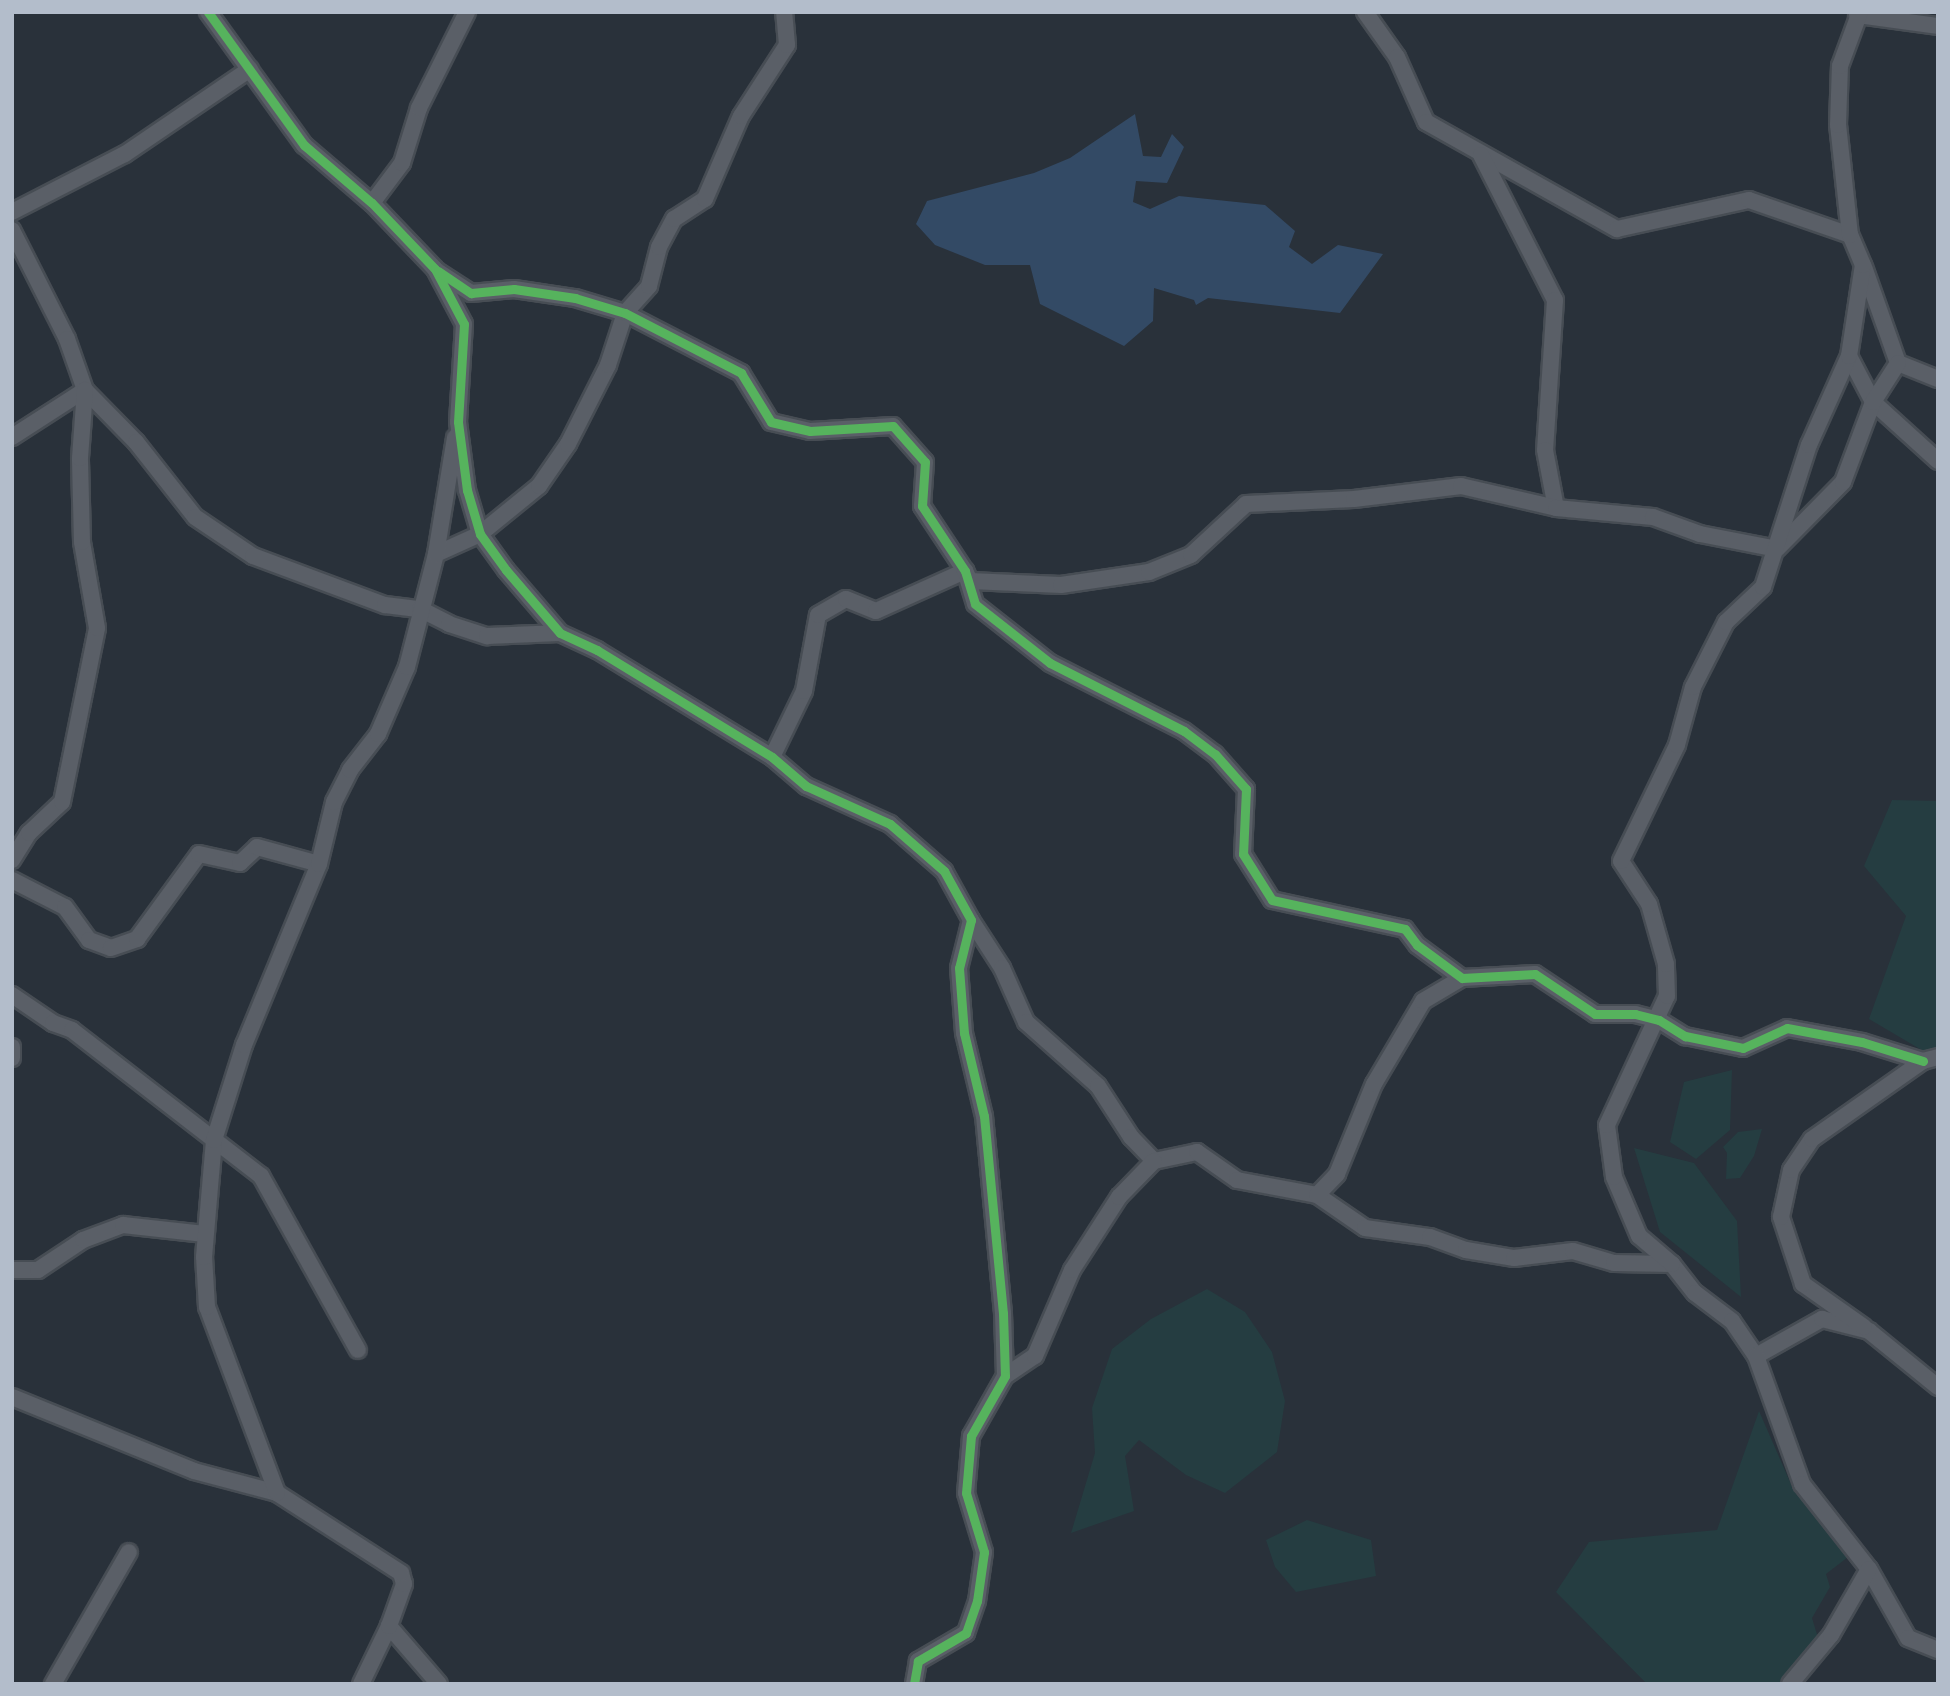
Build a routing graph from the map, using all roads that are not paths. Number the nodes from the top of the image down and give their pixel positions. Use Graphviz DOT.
graph roads {
  1 [pos="208,12"];
  2 [pos="467,12"];
  3 [pos="784,12"];
  4 [pos="1365,12"];
  5 [pos="1858,14"];
  6 [pos="1938,26"];
  7 [pos="250,69"];
  8 [pos="1480,154"];
  9 [pos="372,203"];
  10 [pos="12,212"];
  11 [pos="12,230"];
  12 [pos="1850,235"];
  13 [pos="1863,265"];
  14 [pos="435,270"];
  15 [pos="625,313"];
  16 [pos="1849,356"];
  17 [pos="1898,363"];
  18 [pos="1938,379"];
  19 [pos="85,390"];
  20 [pos="1873,402"];
  21 [pos="458,422"];
  22 [pos="12,437"];
  23 [pos="1938,461"];
  24 [pos="1556,508"];
  25 [pos="480,534"];
  26 [pos="1777,549"];
  27 [pos="436,554"];
  28 [pos="965,571"];
  29 [pos="420,609"];
  30 [pos="560,633"];
  31 [pos="772,757"];
  32 [pos="12,860"];
  33 [pos="319,864"];
  34 [pos="12,880"];
  35 [pos="971,920"];
  36 [pos="1462,978"];
  37 [pos="12,995"];
  38 [pos="1660,1020"];
  39 [pos="12,1048"];
  40 [pos="12,1058"];
  41 [pos="1930,1059"];
  42 [pos="214,1140"];
  43 [pos="1154,1161"];
  44 [pos="1317,1195"];
  45 [pos="205,1234"];
  46 [pos="1672,1264"];
  47 [pos="12,1270"];
  48 [pos="1869,1331"];
  49 [pos="358,1350"];
  50 [pos="1756,1356"];
  51 [pos="1005,1377"];
  52 [pos="1938,1387"];
  53 [pos="12,1397"];
  54 [pos="277,1493"];
  55 [pos="130,1552"];
  56 [pos="1869,1569"];
  57 [pos="389,1626"];
  58 [pos="1938,1650"];
  59 [pos="53,1684"];
  60 [pos="361,1684"];
  61 [pos="439,1684"];
  62 [pos="914,1684"];
  63 [pos="1790,1684"];
  1 -- 7 [label="street"];
  2 -- 9 [label="street"];
  3 -- 15 [label="street"];
  4 -- 8 [label="street"];
  5 -- 6 [label="street"];
  5 -- 12 [label="street"];
  7 -- 9 [label="street"];
  7 -- 10 [label="street"];
  8 -- 12 [label="street"];
  8 -- 24 [label="street"];
  9 -- 14 [label="street"];
  11 -- 19 [label="street"];
  12 -- 13 [label="street"];
  13 -- 16 [label="street"];
  13 -- 17 [label="street"];
  14 -- 15 [label="street"];
  14 -- 21 [label="street"];
  15 -- 25 [label="street"];
  15 -- 28 [label="street"];
  16 -- 20 [label="street"];
  16 -- 26 [label="street"];
  17 -- 18 [label="street"];
  17 -- 20 [label="street"];
  19 -- 22 [label="street"];
  19 -- 29 [label="street"];
  19 -- 32 [label="street"];
  20 -- 23 [label="street"];
  20 -- 26 [label="street"];
  21 -- 25 [label="street"];
  21 -- 27 [label="street"];
  24 -- 26 [label="street"];
  24 -- 28 [label="street"];
  25 -- 27 [label="street"];
  25 -- 30 [label="street"];
  26 -- 38 [label="street"];
  27 -- 29 [label="street"];
  28 -- 31 [label="street"];
  28 -- 36 [label="street"];
  29 -- 30 [label="street"];
  29 -- 33 [label="street"];
  30 -- 31 [label="street"];
  31 -- 35 [label="street"];
  33 -- 34 [label="street"];
  33 -- 42 [label="street"];
  35 -- 43 [label="street"];
  35 -- 51 [label="street"];
  36 -- 38 [label="street"];
  36 -- 44 [label="street"];
  37 -- 42 [label="street"];
  38 -- 41 [label="street"];
  38 -- 46 [label="street"];
  39 -- 40 [label="street"];
  41 -- 48 [label="street"];
  42 -- 45 [label="street"];
  42 -- 49 [label="street"];
  43 -- 44 [label="street"];
  43 -- 51 [label="street"];
  44 -- 46 [label="street"];
  45 -- 47 [label="street"];
  45 -- 54 [label="street"];
  46 -- 50 [label="street"];
  48 -- 50 [label="street"];
  48 -- 52 [label="street"];
  50 -- 56 [label="street"];
  51 -- 62 [label="street"];
  53 -- 54 [label="street"];
  54 -- 57 [label="street"];
  55 -- 59 [label="street"];
  56 -- 58 [label="street"];
  56 -- 63 [label="street"];
  57 -- 60 [label="street"];
  57 -- 61 [label="street"];
}
